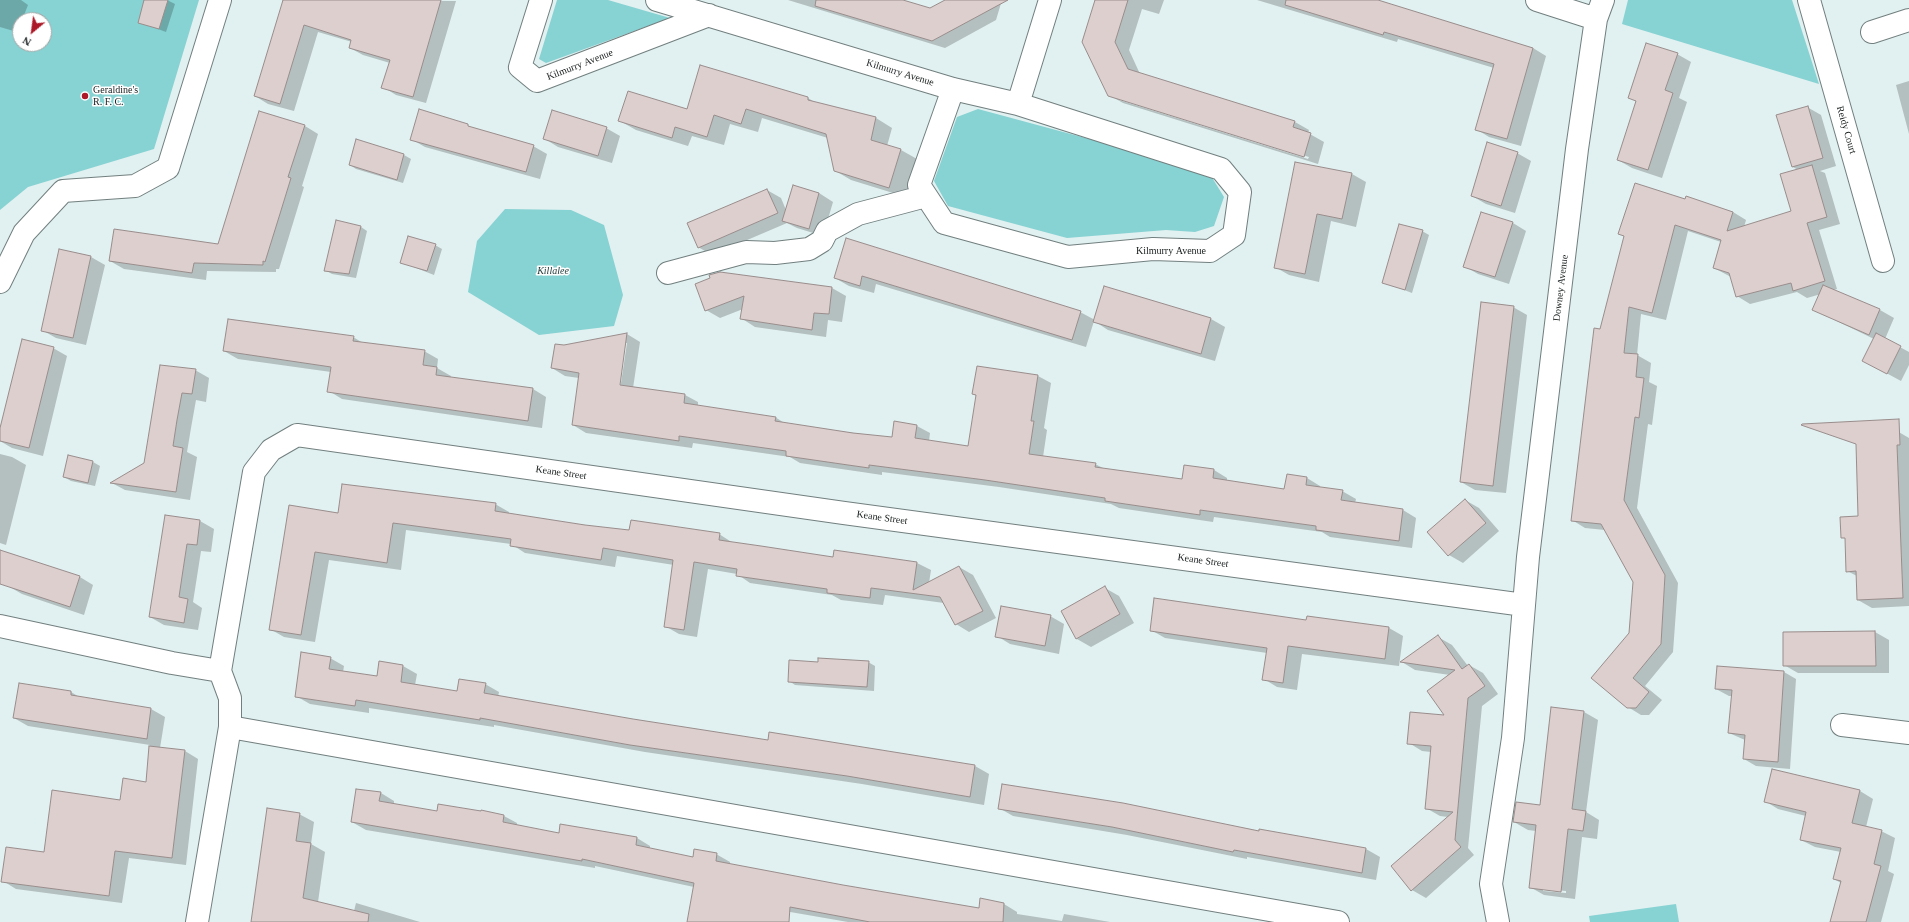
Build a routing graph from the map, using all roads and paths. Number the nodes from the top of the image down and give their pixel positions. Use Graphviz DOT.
graph roads {
  1 [pos="220,0"];
  2 [pos="541,0"];
  3 [pos="657,0"];
  4 [pos="1050,0"];
  5 [pos="1537,0"];
  6 [pos="1809,0"];
  7 [pos="1600,9"];
  8 [pos="709,15"];
  9 [pos="1909,20"];
  10 [pos="1872,32"];
  11 [pos="953,89"];
  12 [pos="1018,104"];
  13 [pos="926,196"];
  14 [pos="1883,261"];
  15 [pos="668,273"];
  16 [pos="0,282"];
  17 [pos="1524,605"];
  18 [pos="0,626"];
  19 [pos="220,671"];
  20 [pos="1842,725"];
  21 [pos="230,727"];
  22 [pos="1909,733"];
  23 [pos="197,922"];
  24 [pos="1338,922"];
  25 [pos="1498,922"];
  1 -- 16 [label="street"];
  2 -- 8 [label="street, Kilmurry Avenue"];
  3 -- 8 [label="street, Kilmurry Avenue"];
  4 -- 12 [label="street"];
  5 -- 7 [label="street"];
  6 -- 14 [label="street, Reidy Court"];
  7 -- 17 [label="street, Downey Avenue"];
  8 -- 11 [label="street, Kilmurry Avenue"];
  9 -- 10 [label="street"];
  11 -- 12 [label="street, Kilmurry Avenue"];
  11 -- 13 [label="street, Kilmurry Avenue"];
  12 -- 13 [label="street, Kilmurry Avenue"];
  13 -- 15 [label="street"];
  17 -- 19 [label="street, Keane Street"];
  17 -- 25 [label="street, Downey Avenue"];
  18 -- 19 [label="street"];
  19 -- 21 [label="street"];
  20 -- 22 [label="street"];
  21 -- 23 [label="street"];
  21 -- 24 [label="street"];
}
